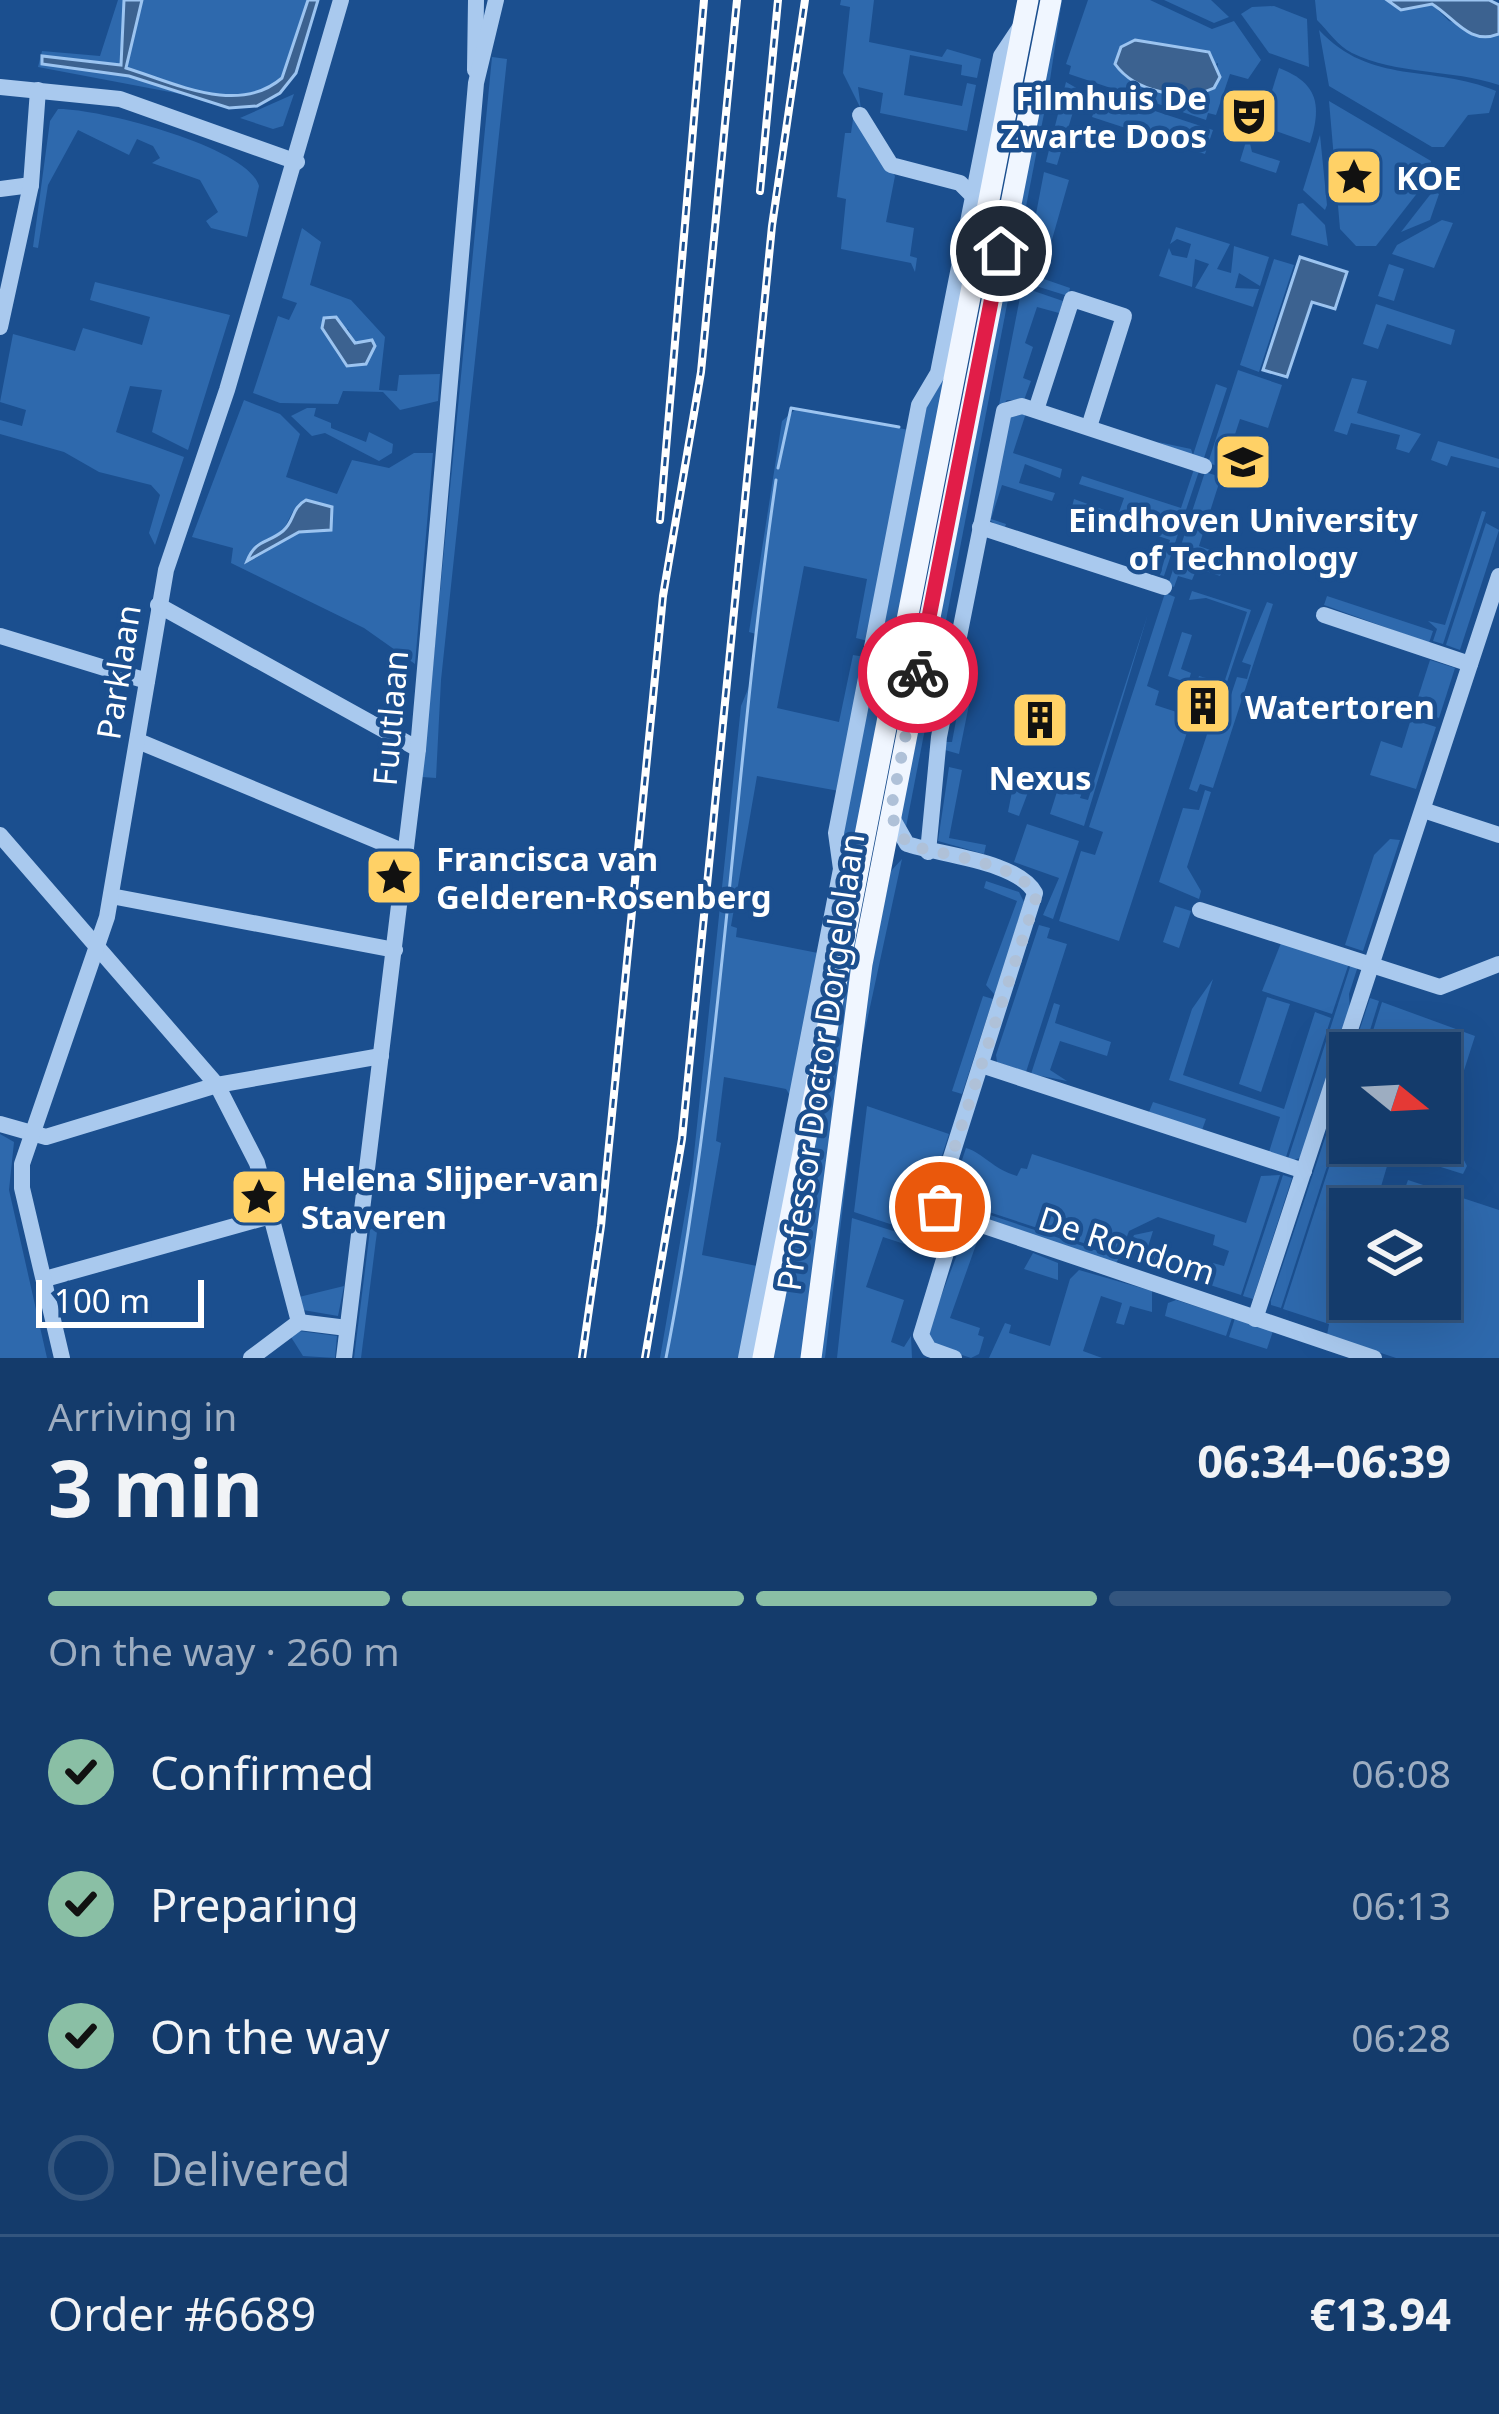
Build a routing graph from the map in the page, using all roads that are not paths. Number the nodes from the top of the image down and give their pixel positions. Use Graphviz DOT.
graph roads {
  1 [pos="340,0"];
  2 [pos="476,0"];
  3 [pos="496,0"];
  4 [pos="1051,0"];
  5 [pos="1026,11"];
  6 [pos="1042,41"];
  7 [pos="476,82"];
  8 [pos="0,87"];
  9 [pos="38,90"];
  10 [pos="860,115"];
  11 [pos="297,162"];
  12 [pos="31,185"];
  13 [pos="0,189"];
  14 [pos="973,196"];
  15 [pos="0,327"];
  16 [pos="1036,410"];
  17 [pos="1089,427"];
  18 [pos="1204,466"];
  19 [pos="980,527"];
  20 [pos="1499,576"];
  21 [pos="1164,587"];
  22 [pos="158,605"];
  23 [pos="1324,616"];
  24 [pos="0,636"];
  25 [pos="1470,664"];
  26 [pos="147,681"];
  27 [pos="138,741"];
  28 [pos="418,749"];
  29 [pos="1423,810"];
  30 [pos="890,814"];
  31 [pos="1499,835"];
  32 [pos="0,836"];
  33 [pos="907,844"];
  34 [pos="928,852"];
  35 [pos="406,854"];
  36 [pos="880,866"];
  37 [pos="111,896"];
  38 [pos="1199,910"];
  39 [pos="98,949"];
  40 [pos="395,950"];
  41 [pos="1499,964"];
  42 [pos="1372,965"];
  43 [pos="381,1056"];
  44 [pos="981,1065"];
  45 [pos="217,1084"];
  46 [pos="0,1124"];
  47 [pos="30,1133"];
  48 [pos="1304,1171"];
  49 [pos="274,1215"];
  50 [pos="956,1220"];
  51 [pos="45,1279"];
  52 [pos="1255,1319"];
  53 [pos="299,1322"];
  54 [pos="347,1328"];
  55 [pos="1364,1356"];
  56 [pos="62,1358"];
  57 [pos="251,1358"];
  58 [pos="344,1358"];
  59 [pos="746,1358"];
  60 [pos="763,1358"];
  61 [pos="811,1358"];
  62 [pos="954,1358"];
  1 -- 11 [label="street, Parklaan"];
  2 -- 7 [label="street, Fuutlaan"];
  3 -- 7 [label="street, Fuutlaan"];
  4 -- 6 [label="main road, Professor Doctor Dorgelolaan"];
  5 -- 6 [label="main road"];
  5 -- 14 [label="street, Professor Doctor Dorgelolaan"];
  5 -- 60 [label="main road, Professor Doctor Dorgelolaan"];
  6 -- 30 [label="main road, Professor Doctor Dorgelolaan"];
  7 -- 28 [label="street, Fuutlaan"];
  8 -- 9 [label="street"];
  9 -- 11 [label="street"];
  9 -- 12 [label="street"];
  10 -- 14 [label="street"];
  11 -- 22 [label="street, Parklaan"];
  12 -- 13 [label="street"];
  12 -- 15 [label="street"];
  14 -- 59 [label="street, Professor Doctor Dorgelolaan"];
  16 -- 17 [label="street"];
  16 -- 17 [label="street"];
  16 -- 19 [label="street"];
  17 -- 18 [label="street"];
  19 -- 21 [label="street"];
  19 -- 34 [label="street"];
  20 -- 25 [label="street"];
  22 -- 26 [label="street, Parklaan"];
  22 -- 28 [label="street"];
  23 -- 25 [label="street"];
  24 -- 26 [label="street"];
  25 -- 29 [label="street"];
  26 -- 27 [label="street, Parklaan"];
  27 -- 35 [label="street"];
  27 -- 37 [label="street, Parklaan"];
  28 -- 35 [label="street, Fuutlaan"];
  29 -- 31 [label="street"];
  29 -- 42 [label="street"];
  30 -- 33 [label="street"];
  30 -- 36 [label="main road, Professor Doctor Dorgelolaan"];
  32 -- 39 [label="street"];
  33 -- 34 [label="street"];
  33 -- 36 [label="street"];
  34 -- 44 [label="street"];
  35 -- 40 [label="street, Fuutlaan"];
  36 -- 61 [label="main road, Professor Doctor Dorgelolaan"];
  37 -- 39 [label="street, Parklaan"];
  37 -- 40 [label="street"];
  38 -- 42 [label="street"];
  39 -- 45 [label="street"];
  39 -- 47 [label="street, Parklaan"];
  40 -- 43 [label="street, Fuutlaan"];
  41 -- 42 [label="street"];
  42 -- 48 [label="street"];
  43 -- 45 [label="street"];
  43 -- 54 [label="street, Fuutlaan"];
  44 -- 48 [label="street"];
  44 -- 50 [label="street"];
  45 -- 47 [label="street"];
  45 -- 49 [label="street"];
  46 -- 47 [label="street"];
  47 -- 51 [label="street, Parklaan"];
  48 -- 52 [label="street"];
  49 -- 51 [label="street"];
  49 -- 53 [label="street"];
  50 -- 52 [label="street, De Rondom"];
  50 -- 62 [label="street"];
  51 -- 56 [label="street, Parklaan"];
  52 -- 55 [label="street, De Rondom"];
  53 -- 54 [label="street"];
  53 -- 57 [label="street"];
  54 -- 58 [label="street, Fuutlaan"];
}
